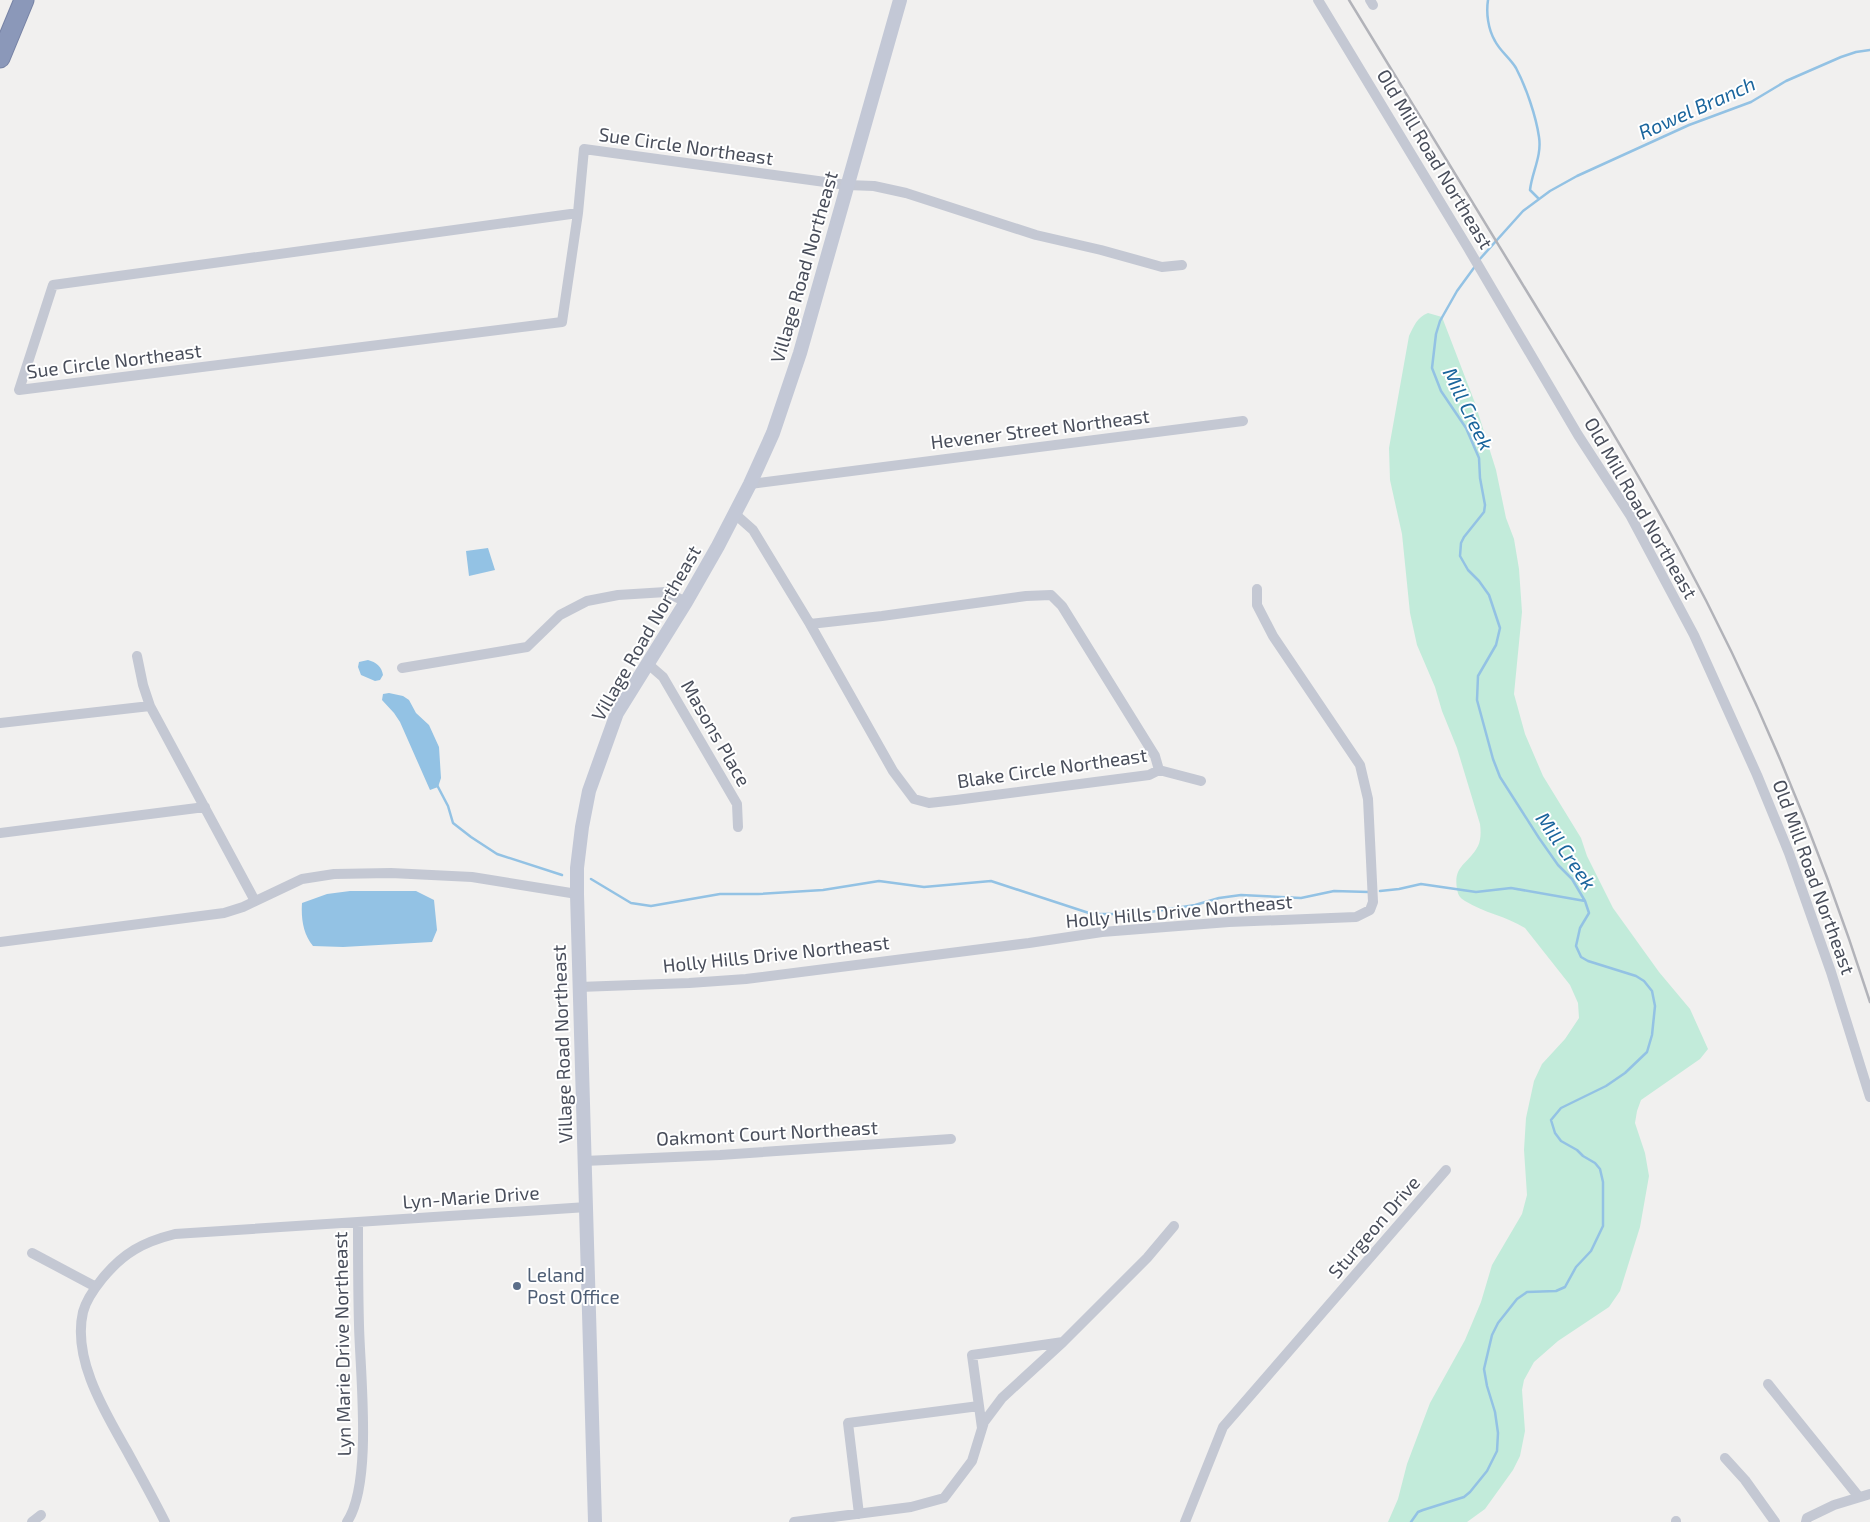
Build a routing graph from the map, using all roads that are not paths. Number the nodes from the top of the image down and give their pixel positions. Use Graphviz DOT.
graph roads {
  1 [pos="24,0"];
  2 [pos="900,0"];
  3 [pos="1318,0"];
  4 [pos="0,58"];
  5 [pos="847,185"];
  6 [pos="578,213"];
  7 [pos="1182,265"];
  8 [pos="1243,421"];
  9 [pos="750,484"];
  10 [pos="735,514"];
  11 [pos="1257,589"];
  12 [pos="686,602"];
  13 [pos="810,624"];
  14 [pos="137,656"];
  15 [pos="648,664"];
  16 [pos="402,668"];
  17 [pos="150,706"];
  18 [pos="0,723"];
  19 [pos="1159,770"];
  20 [pos="1201,781"];
  21 [pos="205,807"];
  22 [pos="738,828"];
  23 [pos="0,833"];
  24 [pos="577,894"];
  25 [pos="255,901"];
  26 [pos="0,942"];
  27 [pos="580,987"];
  28 [pos="1870,1097"];
  29 [pos="951,1139"];
  30 [pos="584,1161"];
  31 [pos="1446,1170"];
  32 [pos="586,1207"];
  33 [pos="358,1222"];
  34 [pos="1174,1226"];
  35 [pos="32,1252"];
  36 [pos="96,1287"];
  37 [pos="1063,1342"];
  38 [pos="1768,1384"];
  39 [pos="979,1406"];
  40 [pos="982,1428"];
  41 [pos="1725,1458"];
  42 [pos="1870,1494"];
  43 [pos="1859,1497"];
  44 [pos="859,1514"];
  45 [pos="40,1516"];
  46 [pos="32,1522"];
  47 [pos="165,1522"];
  48 [pos="347,1522"];
  49 [pos="595,1522"];
  50 [pos="794,1522"];
  51 [pos="1185,1522"];
  52 [pos="1775,1522"];
  53 [pos="1806,1522"];
  1 -- 4 [label="highway"];
  2 -- 5 [label="main road, Village Road Northeast"];
  3 -- 28 [label="street, Old Mill Road Northeast"];
  5 -- 6 [label="street, Sue Circle Northeast"];
  5 -- 7 [label="street"];
  5 -- 9 [label="main road, Village Road Northeast"];
  6 -- 6 [label="street, Sue Circle Northeast"];
  8 -- 9 [label="street, Hevener Street Northeast"];
  9 -- 10 [label="main road, Village Road Northeast"];
  10 -- 12 [label="main road, Village Road Northeast"];
  10 -- 13 [label="street, Blake Circle Northeast"];
  11 -- 27 [label="street, Holly Hills Drive Northeast"];
  12 -- 15 [label="main road, Village Road Northeast"];
  12 -- 16 [label="street"];
  13 -- 19 [label="street, Blake Circle Northeast"];
  13 -- 19 [label="street, Blake Circle Northeast"];
  14 -- 17 [label="street"];
  15 -- 22 [label="street, Masons Place"];
  15 -- 24 [label="main road, Village Road Northeast"];
  17 -- 18 [label="street"];
  17 -- 21 [label="street"];
  19 -- 20 [label="street"];
  21 -- 23 [label="street"];
  21 -- 25 [label="street"];
  24 -- 25 [label="street"];
  24 -- 27 [label="main road, Village Road Northeast"];
  25 -- 26 [label="street"];
  27 -- 30 [label="main road, Village Road Northeast"];
  29 -- 30 [label="street, Oakmont Court Northeast"];
  30 -- 32 [label="main road, Village Road Northeast"];
  31 -- 51 [label="street, Sturgeon Drive"];
  32 -- 33 [label="street, Lyn-Marie Drive"];
  32 -- 49 [label="main road, Village Road Northeast"];
  33 -- 36 [label="street, Lyn Marie Drive Northeast"];
  33 -- 48 [label="street, Lyn Marie Drive Northeast"];
  34 -- 37 [label="street"];
  35 -- 36 [label="street"];
  36 -- 47 [label="street, Lyn Marie Drive Northeast"];
  37 -- 39 [label="street"];
  37 -- 40 [label="street"];
  38 -- 43 [label="street"];
  39 -- 40 [label="street"];
  39 -- 44 [label="street"];
  40 -- 44 [label="street"];
  41 -- 52 [label="street"];
  42 -- 43 [label="street"];
  43 -- 53 [label="street"];
  44 -- 50 [label="street"];
  45 -- 46 [label="street"];
}
